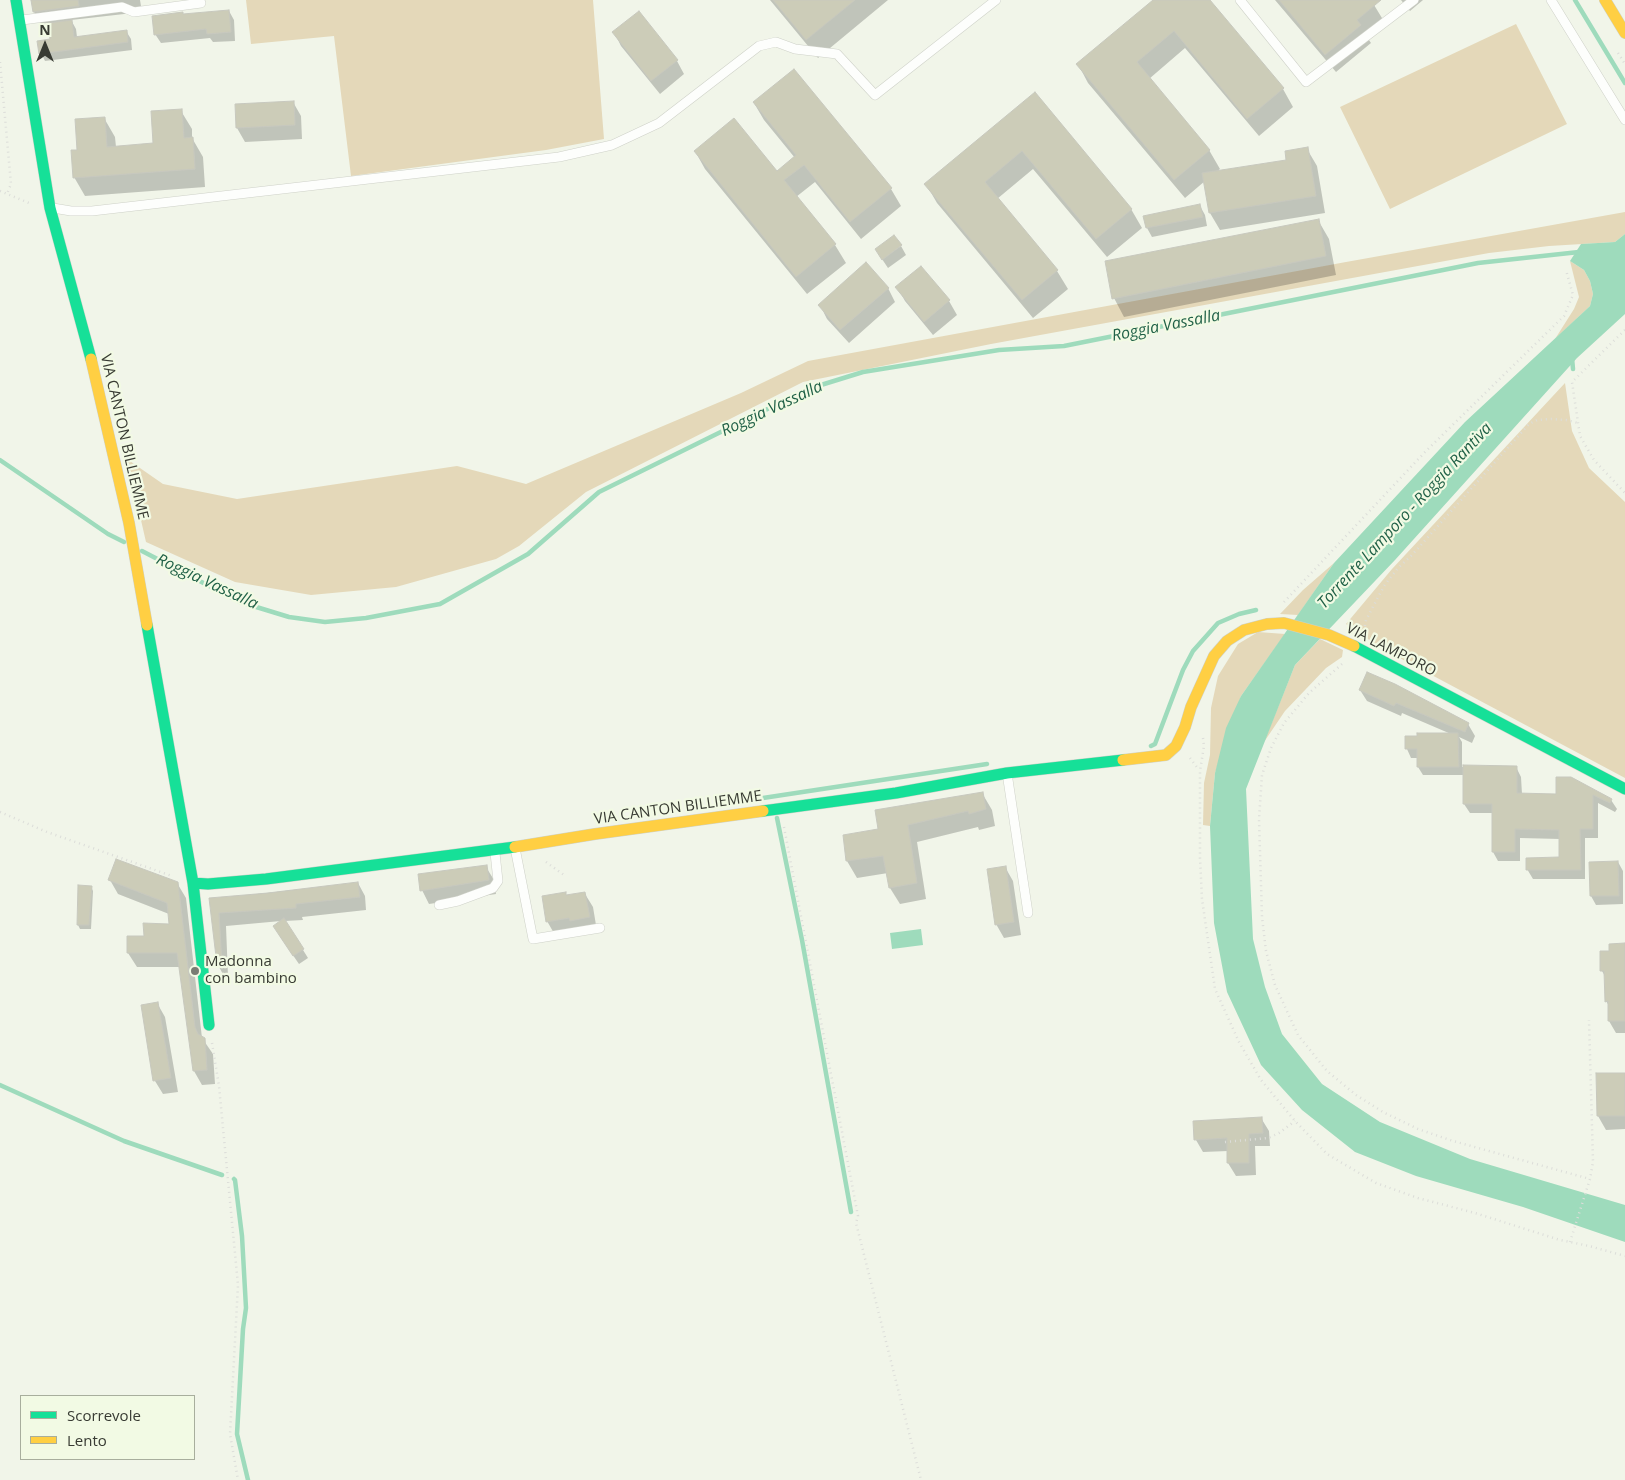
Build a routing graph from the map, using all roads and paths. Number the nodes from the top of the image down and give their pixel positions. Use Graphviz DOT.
graph roads {
  1 [pos="16,0"];
  2 [pos="996,0"];
  3 [pos="1240,0"];
  4 [pos="1414,0"];
  5 [pos="1551,0"];
  6 [pos="1605,0"];
  7 [pos="201,3"];
  8 [pos="19,21"];
  9 [pos="1625,33"];
  10 [pos="0,62"];
  11 [pos="1625,120"];
  12 [pos="0,191"];
  13 [pos="7,194"];
  14 [pos="50,208"];
  15 [pos="1566,270"];
  16 [pos="1625,330"];
  17 [pos="1578,423"];
  18 [pos="1625,493"];
  19 [pos="1267,624"];
  20 [pos="1358,649"];
  21 [pos="1166,756"];
  22 [pos="1200,771"];
  23 [pos="1007,773"];
  24 [pos="1625,789"];
  25 [pos="780,808"];
  26 [pos="0,812"];
  27 [pos="515,848"];
  28 [pos="494,850"];
  29 [pos="194,883"];
  30 [pos="439,905"];
  31 [pos="1028,913"];
  32 [pos="600,928"];
  33 [pos="1589,1020"];
  34 [pos="209,1025"];
  35 [pos="1295,1121"];
  36 [pos="1224,1142"];
  37 [pos="1590,1179"];
  38 [pos="1570,1242"];
  39 [pos="1625,1256"];
  40 [pos="238,1480"];
  41 [pos="922,1480"];
  1 -- 8 [label="street, VIA CANTON BILLIEMME"];
  2 -- 14 [label="lane"];
  3 -- 4 [label="lane"];
  5 -- 11 [label="lane"];
  6 -- 9 [label="street"];
  7 -- 8 [label="lane"];
  8 -- 14 [label="street, VIA CANTON BILLIEMME"];
  10 -- 13 [label="path"];
  12 -- 13 [label="path"];
  13 -- 14 [label="path"];
  14 -- 29 [label="street, VIA CANTON BILLIEMME"];
  15 -- 19 [label="path"];
  16 -- 17 [label="path"];
  17 -- 18 [label="path"];
  17 -- 20 [label="path"];
  19 -- 20 [label="street, VIA LAMPORO"];
  19 -- 21 [label="street, VIA LAMPORO"];
  20 -- 24 [label="street, VIA LAMPORO"];
  20 -- 37 [label="path"];
  21 -- 23 [label="street, VIA CANTON BILLIEMME"];
  22 -- 35 [label="path"];
  23 -- 25 [label="street, VIA CANTON BILLIEMME"];
  23 -- 31 [label="lane"];
  25 -- 27 [label="street, VIA CANTON BILLIEMME"];
  25 -- 41 [label="path"];
  26 -- 29 [label="path"];
  27 -- 28 [label="street, VIA CANTON BILLIEMME"];
  27 -- 32 [label="lane"];
  28 -- 29 [label="street, VIA CANTON BILLIEMME"];
  28 -- 30 [label="lane"];
  29 -- 34 [label="street, VIA CANTON BILLIEMME"];
  33 -- 37 [label="path"];
  34 -- 40 [label="path"];
  35 -- 36 [label="path"];
  35 -- 38 [label="path"];
  37 -- 38 [label="path"];
  38 -- 39 [label="path"];
}
